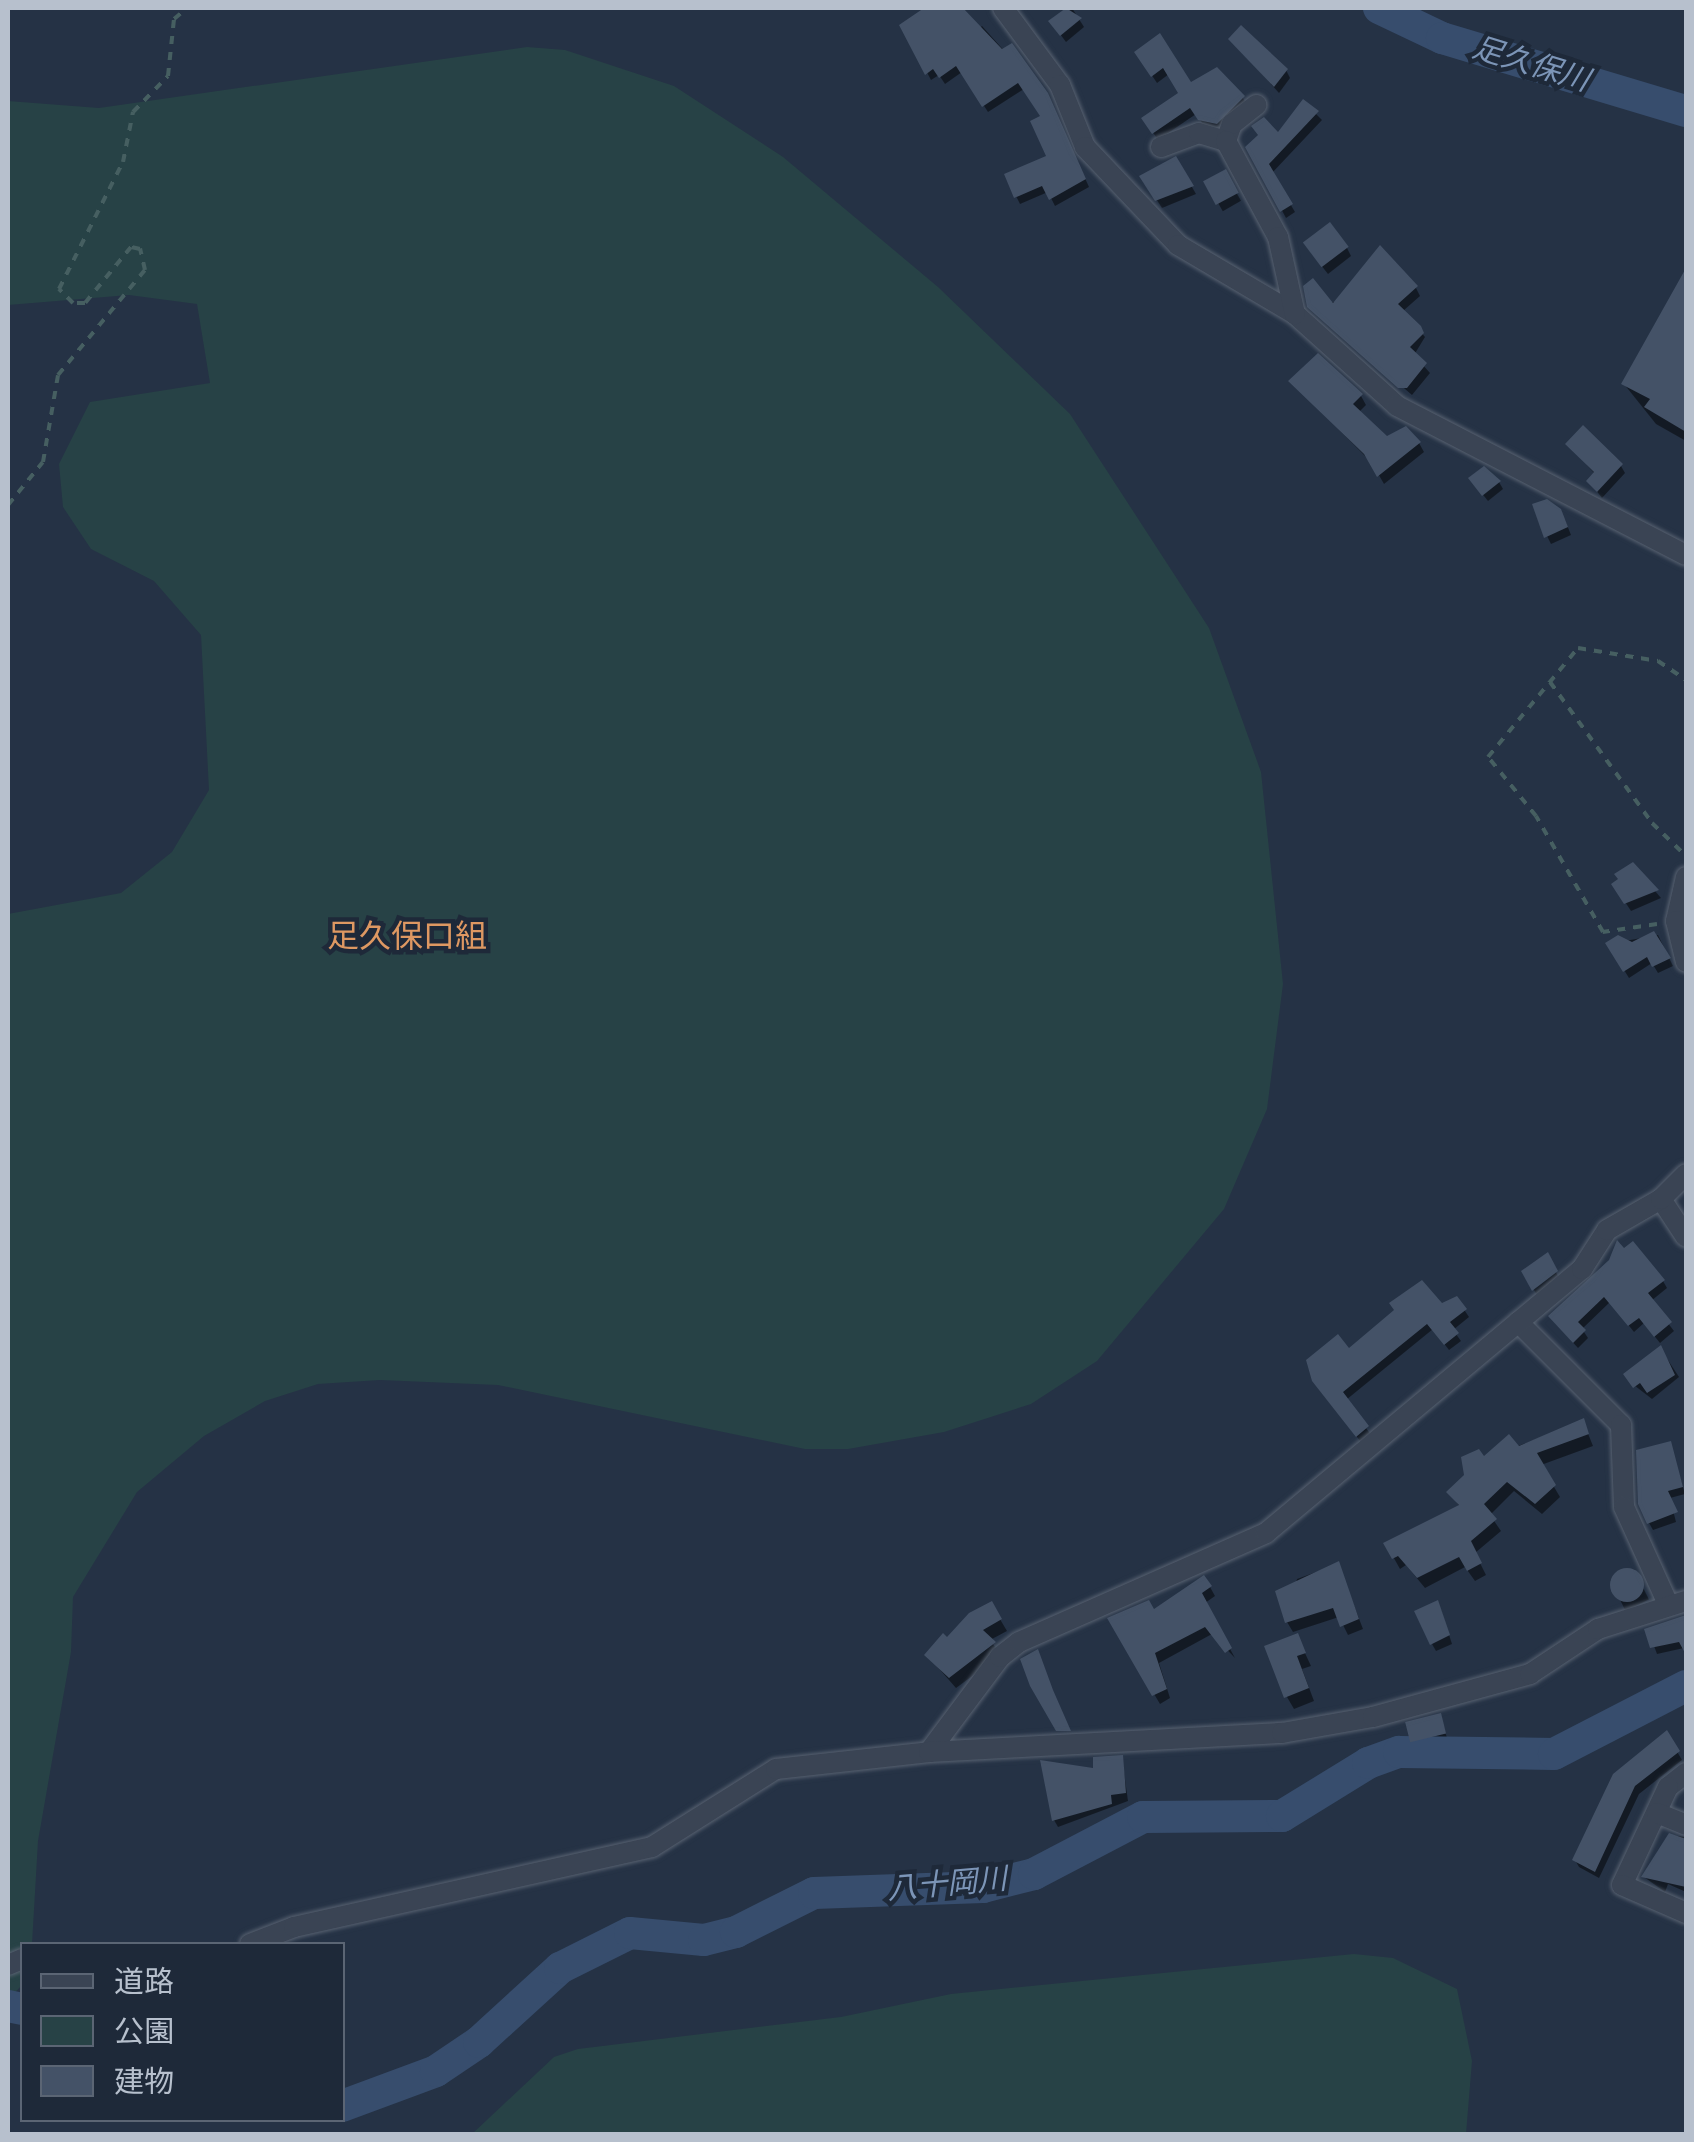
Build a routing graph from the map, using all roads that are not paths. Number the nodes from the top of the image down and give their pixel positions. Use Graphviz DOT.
graph roads {
  1 [pos="1003,8"];
  2 [pos="1256,105"];
  3 [pos="1226,141"];
  4 [pos="1161,146"];
  5 [pos="1294,314"];
  6 [pos="1686,555"];
  7 [pos="1686,876"];
  8 [pos="1686,962"];
  9 [pos="1686,1174"];
  10 [pos="1661,1199"];
  11 [pos="1686,1237"];
  12 [pos="1518,1322"];
  13 [pos="1676,1602"];
  14 [pos="928,1752"];
  15 [pos="1686,1773"];
  16 [pos="1657,1814"];
  17 [pos="1686,1825"];
  18 [pos="1686,1913"];
  19 [pos="255,1942"];
  1 -- 5 [label="street"];
  2 -- 3 [label="street"];
  3 -- 4 [label="street"];
  3 -- 5 [label="street"];
  5 -- 6 [label="street"];
  7 -- 8 [label="street"];
  9 -- 10 [label="street"];
  10 -- 11 [label="street"];
  10 -- 12 [label="street"];
  12 -- 13 [label="street"];
  12 -- 14 [label="street"];
  13 -- 14 [label="street"];
  14 -- 19 [label="street"];
  15 -- 16 [label="street"];
  16 -- 17 [label="street"];
  16 -- 18 [label="street"];
}
